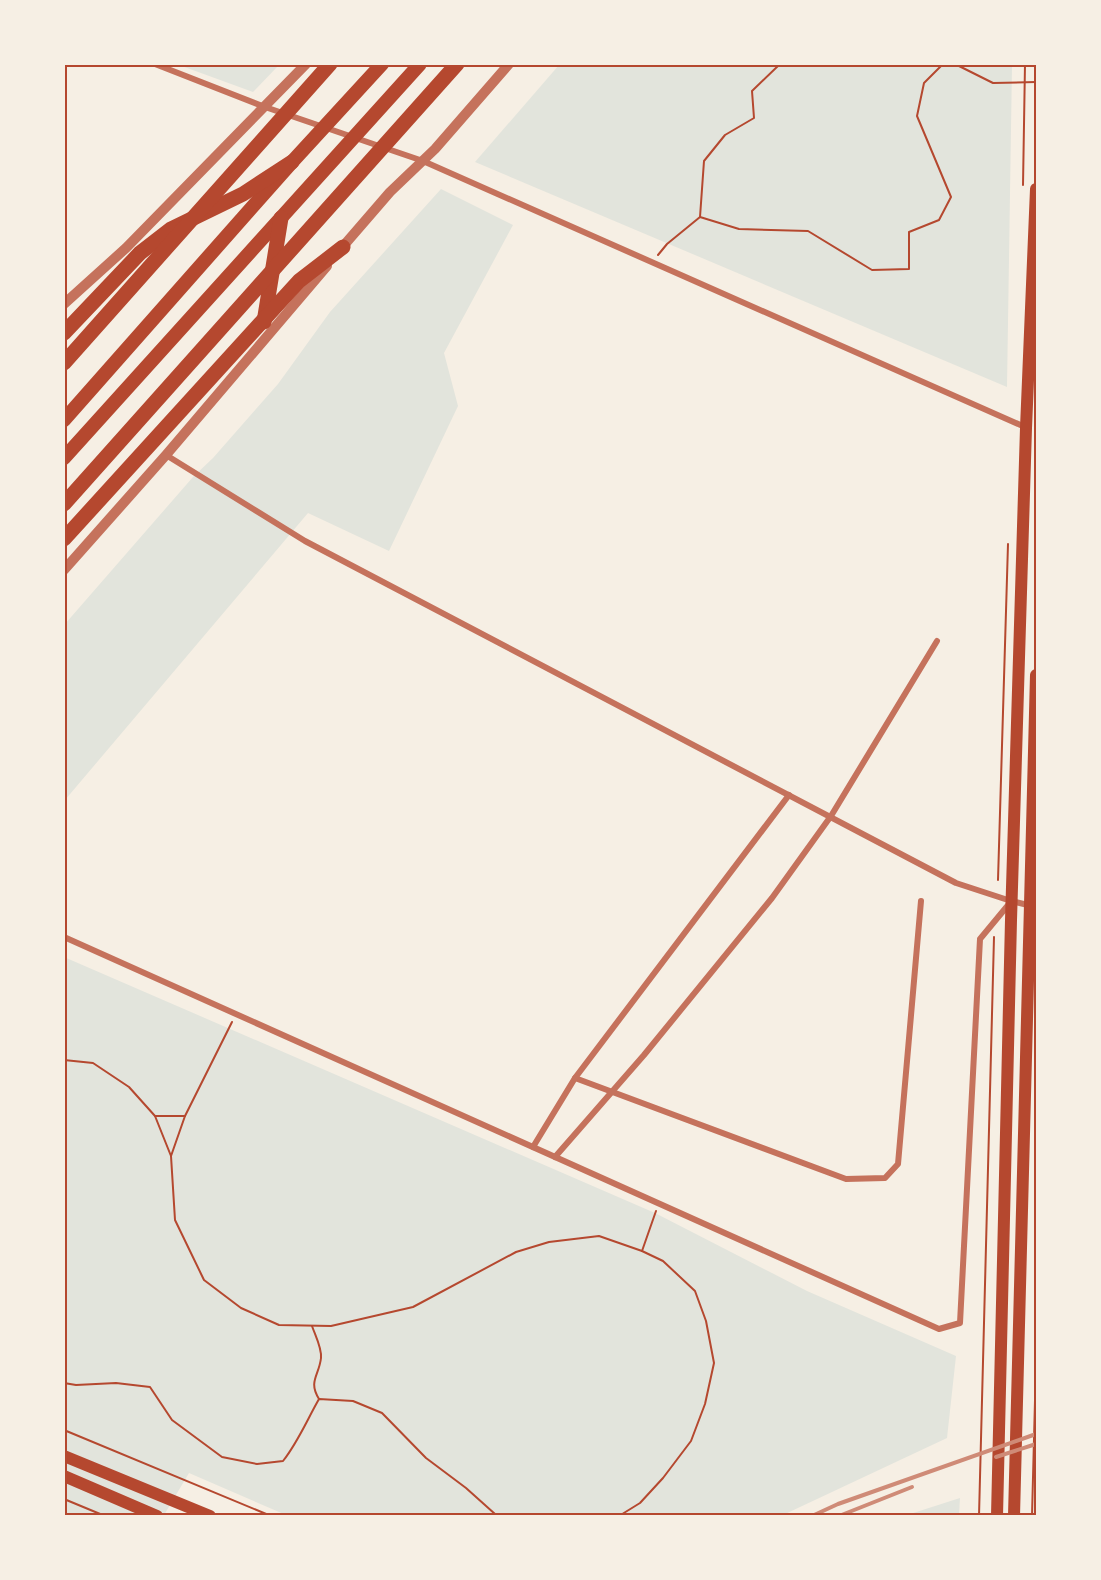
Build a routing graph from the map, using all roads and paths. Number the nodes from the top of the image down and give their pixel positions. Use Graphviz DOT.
graph roads {
  1 [pos="155,64"];
  2 [pos="306,64"];
  3 [pos="330,64"];
  4 [pos="382,64"];
  5 [pos="420,64"];
  6 [pos="458,64"];
  7 [pos="509,64"];
  8 [pos="780,64"];
  9 [pos="943,64"];
  10 [pos="955,64"];
  11 [pos="1036,82"];
  12 [pos="265,107"];
  13 [pos="327,127"];
  14 [pos="355,138"];
  15 [pos="423,161"];
  16 [pos="292,162"];
  17 [pos="1036,189"];
  18 [pos="700,217"];
  19 [pos="281,218"];
  20 [pos="343,247"];
  21 [pos="653,261"];
  22 [pos="64,304"];
  23 [pos="264,322"];
  24 [pos="64,333"];
  25 [pos="64,363"];
  26 [pos="64,420"];
  27 [pos="1026,428"];
  28 [pos="166,455"];
  29 [pos="64,458"];
  30 [pos="64,504"];
  31 [pos="64,539"];
  32 [pos="64,570"];
  33 [pos="937,641"];
  34 [pos="1036,675"];
  35 [pos="789,795"];
  36 [pos="831,816"];
  37 [pos="921,901"];
  38 [pos="1011,902"];
  39 [pos="1033,906"];
  40 [pos="64,938"];
  41 [pos="237,1015"];
  42 [pos="64,1060"];
  43 [pos="575,1078"];
  44 [pos="611,1093"];
  45 [pos="155,1116"];
  46 [pos="185,1116"];
  47 [pos="533,1147"];
  48 [pos="171,1156"];
  49 [pos="555,1157"];
  50 [pos="658,1203"];
  51 [pos="642,1251"];
  52 [pos="312,1326"];
  53 [pos="1036,1362"];
  54 [pos="64,1383"];
  55 [pos="319,1399"];
  56 [pos="64,1430"];
  57 [pos="64,1456"];
  58 [pos="64,1476"];
  59 [pos="64,1499"];
  60 [pos="105,1515"];
  61 [pos="157,1515"];
  62 [pos="210,1515"];
  63 [pos="271,1515"];
  64 [pos="499,1515"];
  65 [pos="620,1515"];
  66 [pos="997,1515"];
  67 [pos="1014,1515"];
  68 [pos="1032,1515"];
  1 -- 12 [label="street"];
  2 -- 12 [label="street"];
  3 -- 25 [label="highway"];
  4 -- 13 [label="highway"];
  5 -- 14 [label="highway"];
  6 -- 30 [label="highway"];
  7 -- 15 [label="street"];
  8 -- 18 [label="path"];
  9 -- 18 [label="path"];
  10 -- 11 [label="path"];
  12 -- 13 [label="street"];
  12 -- 22 [label="street"];
  13 -- 14 [label="street"];
  13 -- 16 [label="highway"];
  14 -- 15 [label="street"];
  14 -- 19 [label="highway"];
  15 -- 20 [label="street"];
  15 -- 21 [label="street"];
  16 -- 24 [label="highway"];
  16 -- 26 [label="highway"];
  17 -- 27 [label="main road"];
  18 -- 21 [label="path"];
  19 -- 23 [label="highway"];
  19 -- 29 [label="highway"];
  20 -- 23 [label="highway"];
  20 -- 28 [label="street"];
  21 -- 27 [label="street"];
  23 -- 31 [label="highway"];
  27 -- 38 [label="main road"];
  28 -- 32 [label="street"];
  28 -- 35 [label="street"];
  33 -- 36 [label="street"];
  34 -- 39 [label="main road"];
  35 -- 36 [label="street"];
  35 -- 43 [label="street"];
  36 -- 38 [label="street"];
  36 -- 44 [label="street"];
  37 -- 44 [label="street"];
  38 -- 39 [label="street"];
  38 -- 50 [label="street"];
  38 -- 66 [label="main road"];
  39 -- 67 [label="main road"];
  40 -- 41 [label="street"];
  41 -- 46 [label="path"];
  41 -- 47 [label="street"];
  42 -- 45 [label="path"];
  43 -- 44 [label="street"];
  43 -- 47 [label="street"];
  44 -- 49 [label="street"];
  45 -- 46 [label="path"];
  45 -- 48 [label="path"];
  46 -- 48 [label="path"];
  47 -- 49 [label="street"];
  48 -- 52 [label="path"];
  49 -- 50 [label="street"];
  50 -- 51 [label="path"];
  51 -- 52 [label="path"];
  51 -- 65 [label="path"];
  52 -- 55 [label="path"];
  53 -- 68 [label="path"];
  54 -- 55 [label="path"];
  55 -- 64 [label="path"];
  56 -- 63 [label="path"];
  57 -- 62 [label="main road"];
  58 -- 61 [label="main road"];
  59 -- 60 [label="path"];
}
